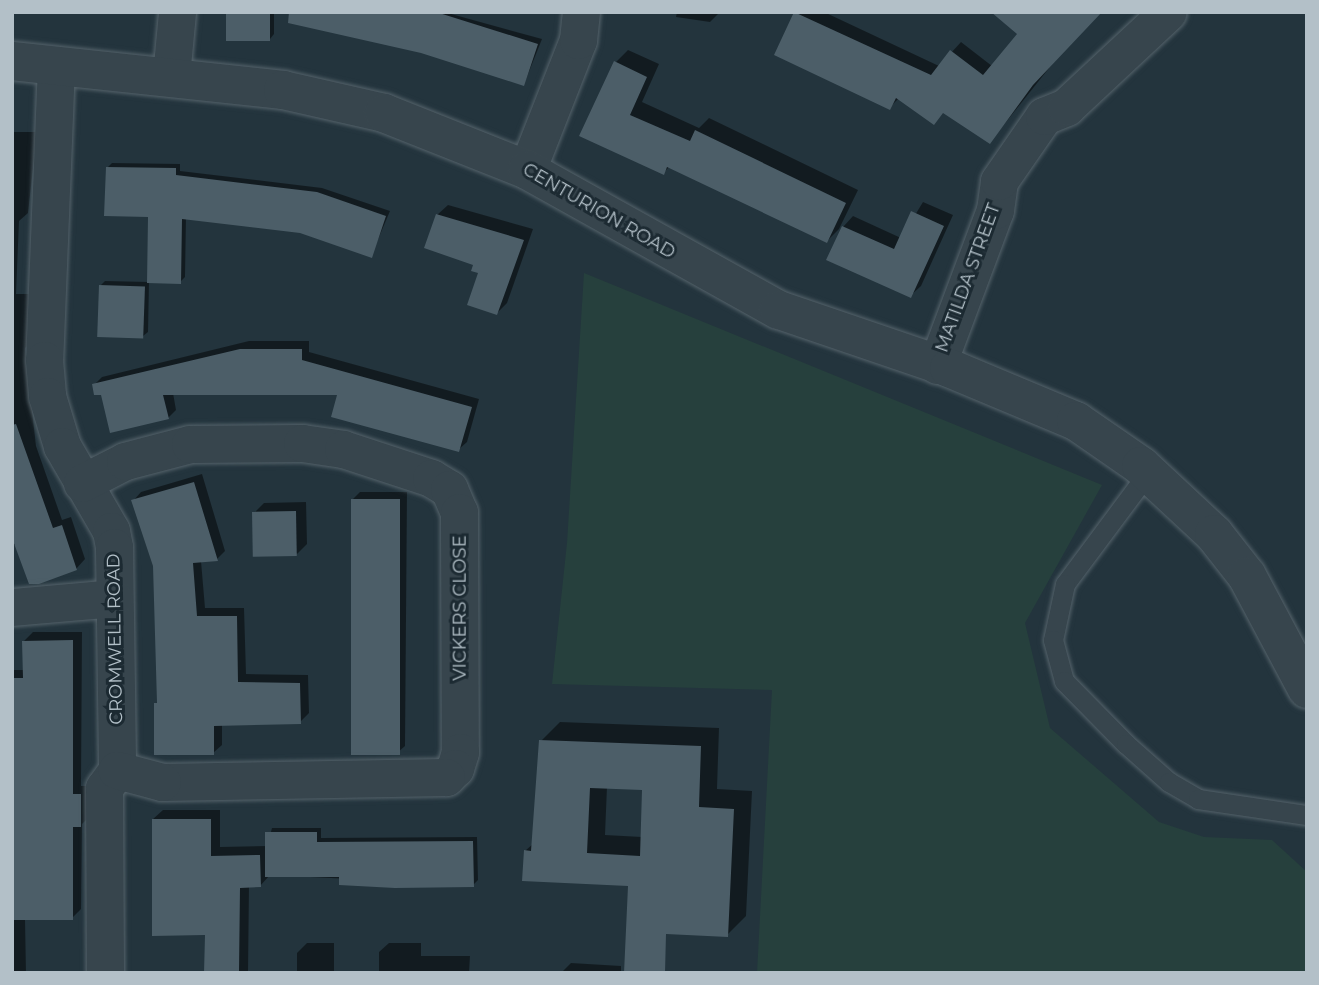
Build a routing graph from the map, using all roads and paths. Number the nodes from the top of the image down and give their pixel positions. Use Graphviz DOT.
graph roads {
  1 [pos="177,12"];
  2 [pos="581,12"];
  3 [pos="1168,12"];
  4 [pos="12,61"];
  5 [pos="56,65"];
  6 [pos="171,76"];
  7 [pos="527,170"];
  8 [pos="937,365"];
  9 [pos="1147,474"];
  10 [pos="82,483"];
  11 [pos="114,598"];
  12 [pos="12,607"];
  13 [pos="1307,689"];
  14 [pos="117,770"];
  15 [pos="1307,815"];
  16 [pos="105,973"];
  1 -- 6 [label="street"];
  2 -- 7 [label="street"];
  3 -- 8 [label="street, MATILDA STREET"];
  4 -- 5 [label="street, CENTURION ROAD"];
  5 -- 6 [label="street, CENTURION ROAD"];
  5 -- 10 [label="street, CROMWELL ROAD"];
  6 -- 7 [label="street, CENTURION ROAD"];
  7 -- 8 [label="street, CENTURION ROAD"];
  8 -- 9 [label="street, CENTURION ROAD"];
  9 -- 13 [label="street, CENTURION ROAD"];
  9 -- 15 [label="lane"];
  10 -- 11 [label="street, CROMWELL ROAD"];
  10 -- 14 [label="street, VICKERS CLOSE"];
  11 -- 12 [label="street"];
  11 -- 14 [label="street, CROMWELL ROAD"];
  14 -- 16 [label="street, CROMWELL ROAD"];
}
